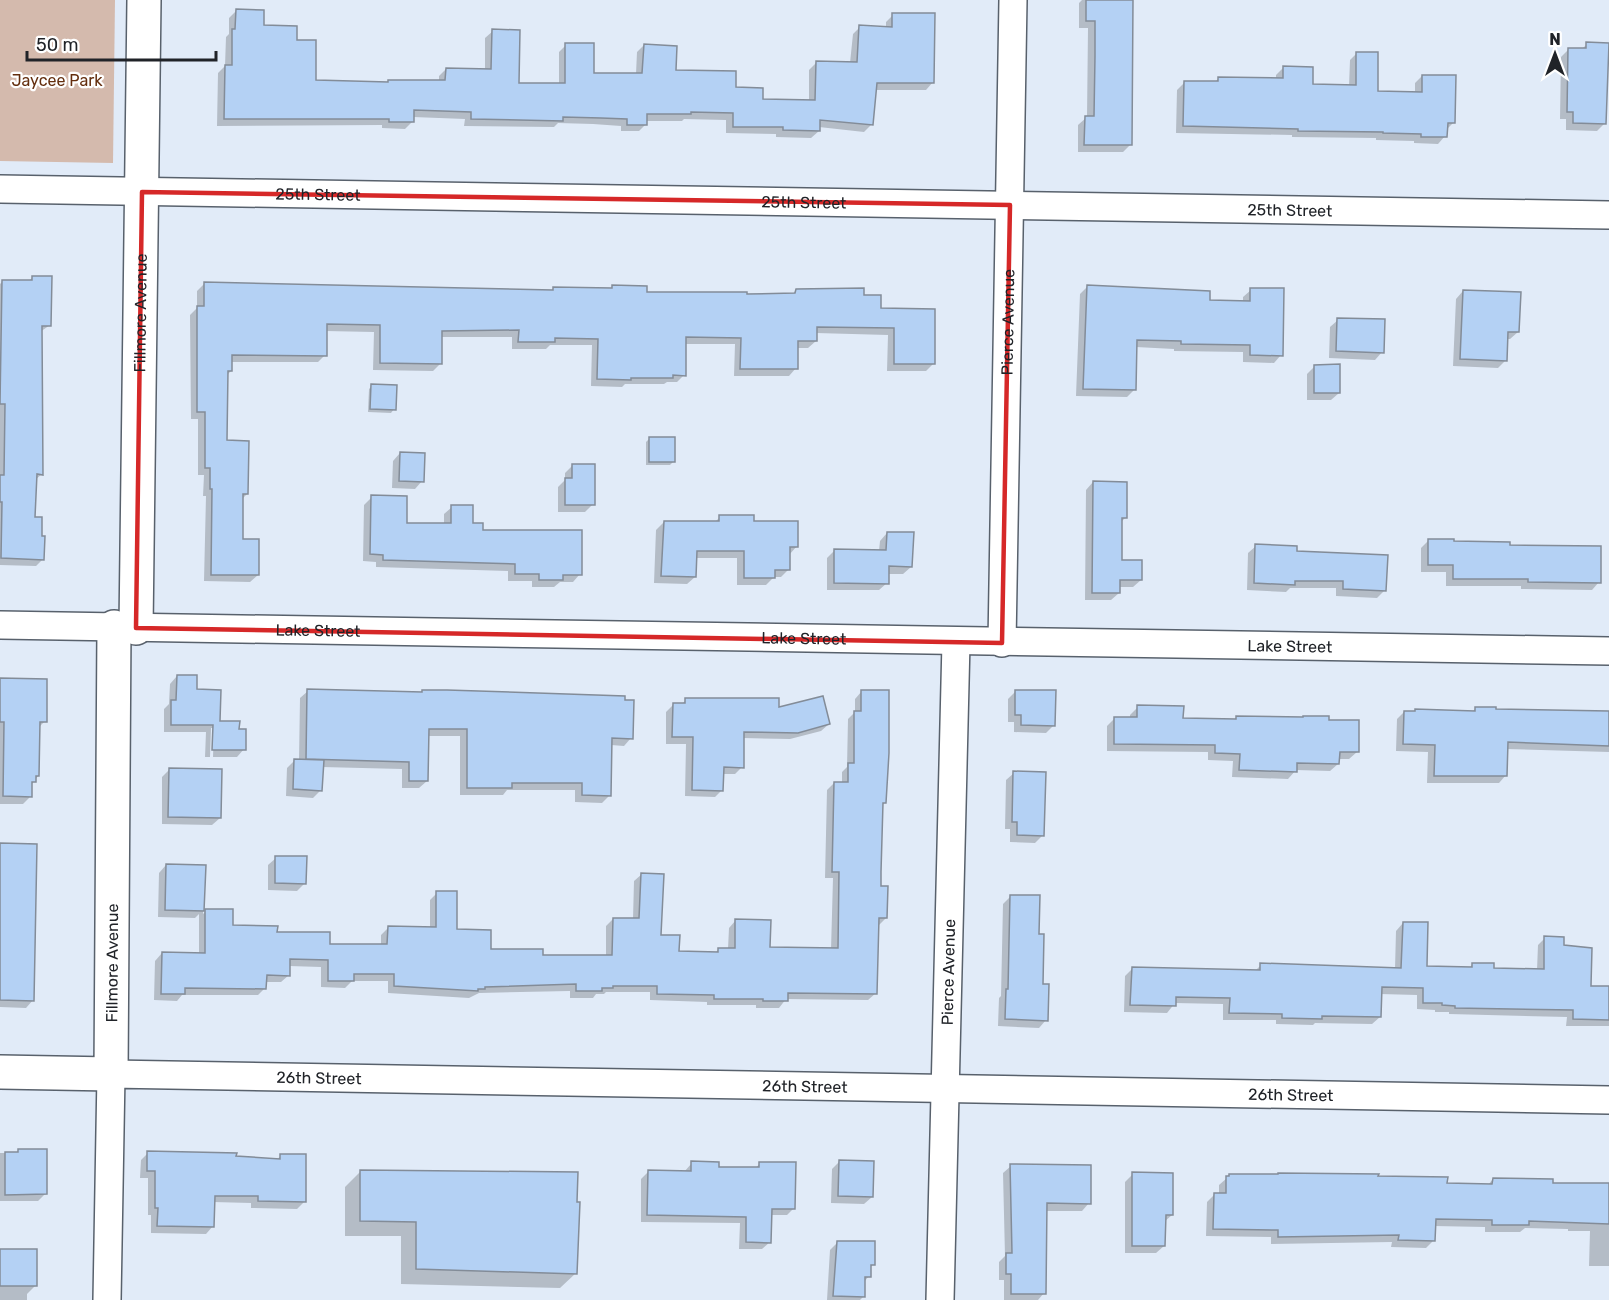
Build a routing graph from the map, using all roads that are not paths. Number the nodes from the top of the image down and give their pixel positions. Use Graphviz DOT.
graph roads {
  1 [pos="144,0"];
  2 [pos="1013,0"];
  3 [pos="0,189"];
  4 [pos="142,192"];
  5 [pos="1010,205"];
  6 [pos="1609,215"];
  7 [pos="0,625"];
  8 [pos="125,627"];
  9 [pos="956,642"];
  10 [pos="1002,643"];
  11 [pos="1609,651"];
  12 [pos="0,1072"];
  13 [pos="111,1074"];
  14 [pos="946,1088"];
  15 [pos="1609,1100"];
  16 [pos="107,1300"];
  17 [pos="940,1300"];
  1 -- 4 [label="street, Fillmore Avenue"];
  2 -- 5 [label="street, Pierce Avenue"];
  3 -- 4 [label="street, 25th Street"];
  4 -- 5 [label="street, 25th Street"];
  4 -- 8 [label="street, Fillmore Avenue"];
  5 -- 6 [label="street, 25th Street"];
  5 -- 10 [label="street, Pierce Avenue"];
  7 -- 8 [label="street, Lake Street"];
  8 -- 9 [label="street, Lake Street"];
  8 -- 13 [label="street, Fillmore Avenue"];
  9 -- 10 [label="street, Lake Street"];
  9 -- 14 [label="street, Pierce Avenue"];
  10 -- 11 [label="street, Lake Street"];
  12 -- 13 [label="street, 26th Street"];
  13 -- 14 [label="street, 26th Street"];
  13 -- 16 [label="street, Fillmore Avenue"];
  14 -- 15 [label="street, 26th Street"];
  14 -- 17 [label="street, Pierce Avenue"];
}
